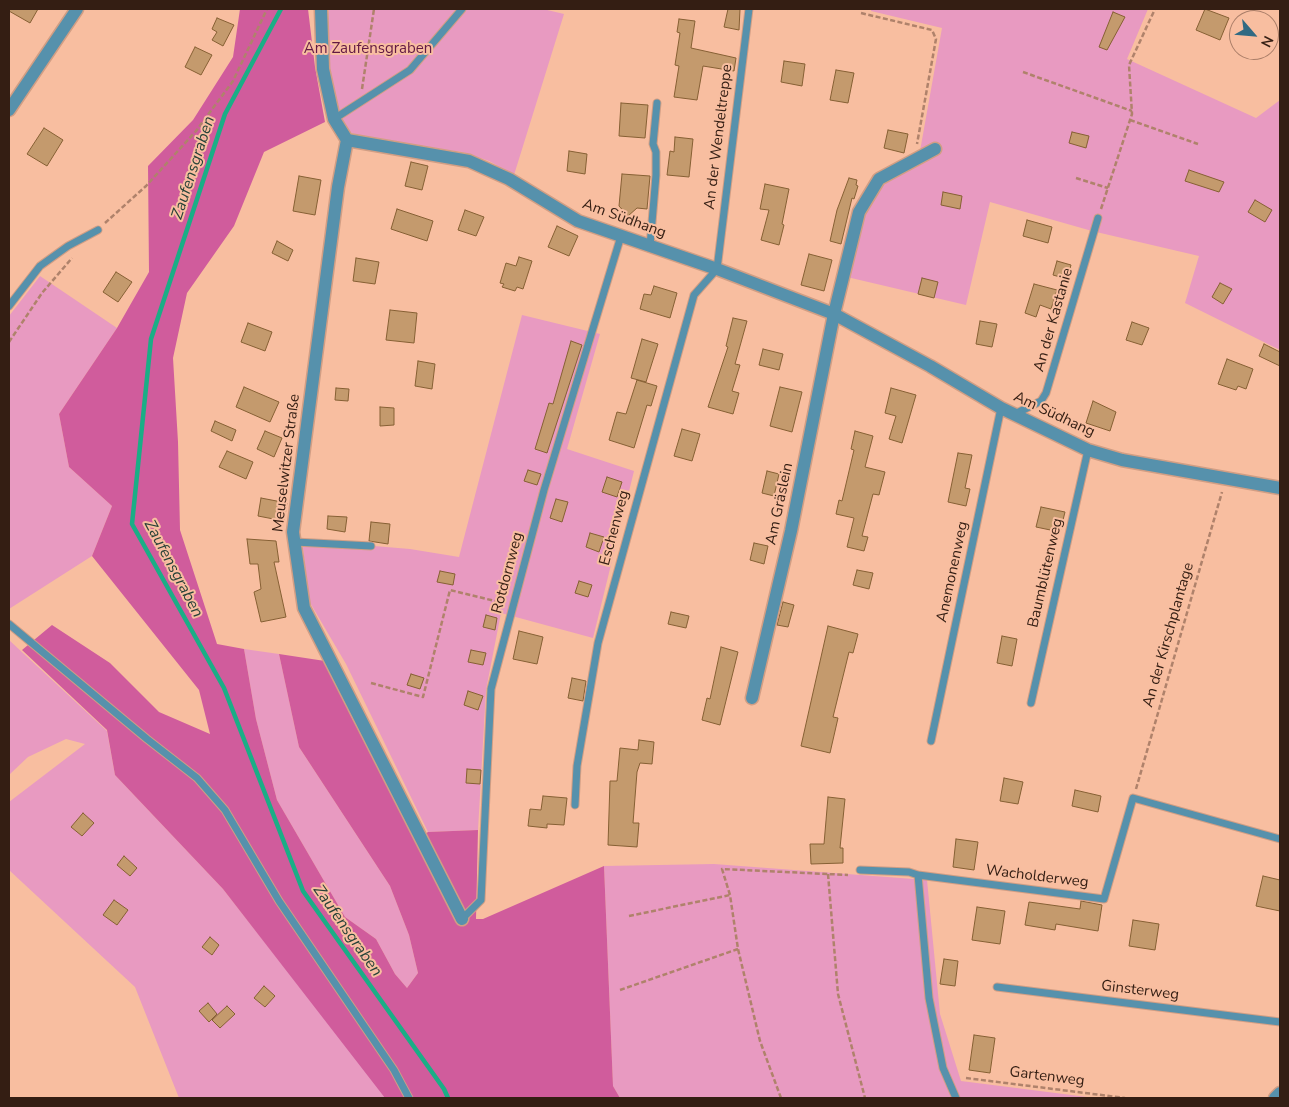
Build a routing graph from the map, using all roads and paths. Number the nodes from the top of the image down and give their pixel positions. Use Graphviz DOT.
graph roads {
  1 [pos="77,9"];
  2 [pos="267,9"];
  3 [pos="321,9"];
  4 [pos="374,9"];
  5 [pos="462,9"];
  6 [pos="749,9"];
  7 [pos="1155,9"];
  8 [pos="861,13"];
  9 [pos="1023,72"];
  10 [pos="360,103"];
  11 [pos="657,103"];
  12 [pos="9,110"];
  13 [pos="1132,111"];
  14 [pos="334,119"];
  15 [pos="1130,120"];
  16 [pos="347,140"];
  17 [pos="1198,144"];
  18 [pos="935,149"];
  19 [pos="914,160"];
  20 [pos="1076,178"];
  21 [pos="1108,188"];
  22 [pos="1098,218"];
  23 [pos="98,230"];
  24 [pos="621,236"];
  25 [pos="650,246"];
  26 [pos="78,251"];
  27 [pos="717,269"];
  28 [pos="9,306"];
  29 [pos="834,314"];
  30 [pos="9,342"];
  31 [pos="1001,408"];
  32 [pos="1015,414"];
  33 [pos="1088,450"];
  34 [pos="1226,478"];
  35 [pos="1280,488"];
  36 [pos="295,542"];
  37 [pos="371,546"];
  38 [pos="514,606"];
  39 [pos="9,624"];
  40 [pos="371,683"];
  41 [pos="752,698"];
  42 [pos="1031,703"];
  43 [pos="931,741"];
  44 [pos="1133,798"];
  45 [pos="575,804"];
  46 [pos="1280,838"];
  47 [pos="860,870"];
  48 [pos="828,874"];
  49 [pos="848,875"];
  50 [pos="918,876"];
  51 [pos="730,895"];
  52 [pos="629,916"];
  53 [pos="462,919"];
  54 [pos="738,949"];
  55 [pos="997,986"];
  56 [pos="620,990"];
  57 [pos="1280,1022"];
  58 [pos="966,1078"];
  59 [pos="1280,1093"];
  60 [pos="408,1098"];
  61 [pos="781,1098"];
  62 [pos="865,1098"];
  63 [pos="956,1098"];
  64 [pos="1125,1098"];
  65 [pos="1275,1098"];
  1 -- 12 [label="street"];
  2 -- 23 [label="path"];
  3 -- 14 [label="street"];
  4 -- 10 [label="path"];
  5 -- 10 [label="lane"];
  6 -- 27 [label="lane, An der Wendeltreppe"];
  7 -- 13 [label="path"];
  8 -- 19 [label="path"];
  9 -- 13 [label="path"];
  10 -- 14 [label="lane"];
  11 -- 25 [label="lane"];
  13 -- 15 [label="path"];
  14 -- 16 [label="street"];
  15 -- 17 [label="path"];
  15 -- 21 [label="path"];
  16 -- 24 [label="street, Am Südhang"];
  16 -- 36 [label="street, Meuselwitzer Straße"];
  18 -- 19 [label="street"];
  19 -- 29 [label="street"];
  20 -- 21 [label="path"];
  21 -- 22 [label="path"];
  22 -- 32 [label="lane, An der Kastanie"];
  23 -- 28 [label="lane"];
  24 -- 25 [label="street, Am Südhang"];
  24 -- 38 [label="lane, Rotdornweg"];
  25 -- 27 [label="street, Am Südhang"];
  26 -- 30 [label="path"];
  27 -- 29 [label="street, Am Südhang"];
  27 -- 45 [label="lane, Eschenweg"];
  29 -- 31 [label="street, Am Südhang"];
  29 -- 41 [label="street, Am Gräslein"];
  31 -- 32 [label="street, Am Südhang"];
  31 -- 43 [label="lane, Anemonenweg"];
  32 -- 33 [label="street, Am Südhang"];
  33 -- 34 [label="street, Am Südhang"];
  33 -- 42 [label="lane, Baumblütenweg"];
  34 -- 35 [label="street, Am Südhang"];
  34 -- 44 [label="path, An der Kirschplantage"];
  36 -- 37 [label="lane"];
  36 -- 53 [label="street, Meuselwitzer Straße"];
  38 -- 40 [label="path"];
  38 -- 53 [label="lane, Rotdornweg"];
  39 -- 60 [label="lane"];
  44 -- 46 [label="lane"];
  44 -- 50 [label="lane, Wacholderweg"];
  47 -- 50 [label="lane, Wacholderweg"];
  48 -- 49 [label="path"];
  48 -- 51 [label="path"];
  48 -- 62 [label="path"];
  50 -- 63 [label="lane"];
  51 -- 52 [label="path"];
  51 -- 54 [label="path"];
  54 -- 56 [label="path"];
  54 -- 61 [label="path"];
  55 -- 57 [label="lane, Ginsterweg"];
  58 -- 64 [label="path, Gartenweg"];
  59 -- 65 [label="street"];
}
